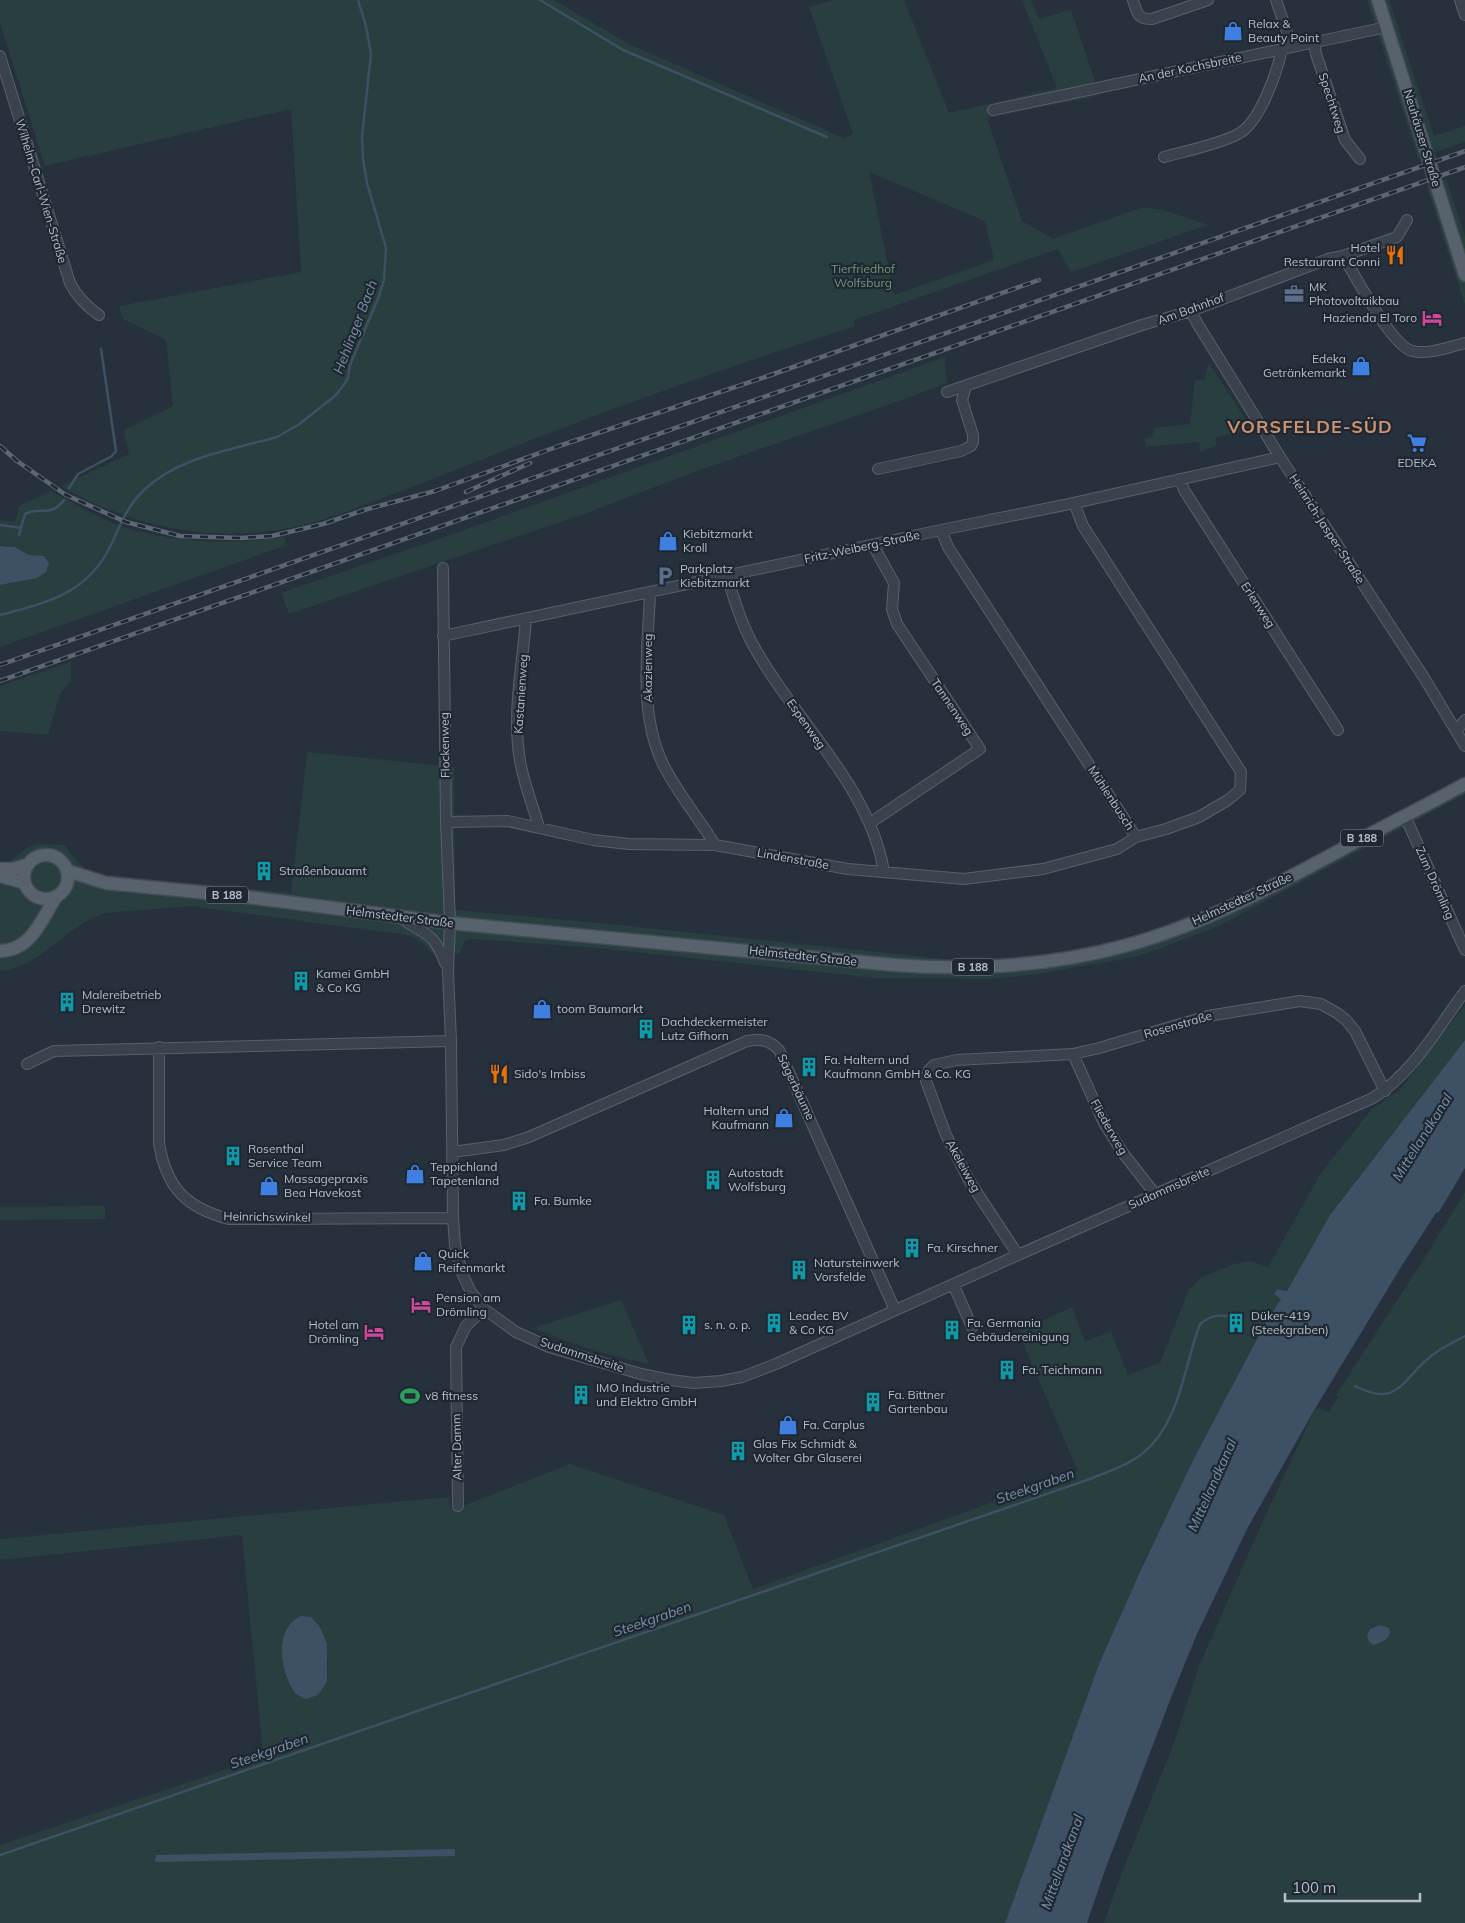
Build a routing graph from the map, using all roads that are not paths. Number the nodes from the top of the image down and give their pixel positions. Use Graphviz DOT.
graph roads {
  1 [pos="1133,0"];
  2 [pos="1208,0"];
  3 [pos="1276,0"];
  4 [pos="1378,0"];
  5 [pos="1460,0"];
  6 [pos="1465,15"];
  7 [pos="1387,27"];
  8 [pos="1314,42"];
  9 [pos="1287,48"];
  10 [pos="0,56"];
  11 [pos="993,110"];
  12 [pos="1164,157"];
  13 [pos="1360,159"];
  14 [pos="1408,220"];
  15 [pos="1342,256"];
  16 [pos="1465,276"];
  17 [pos="1191,311"];
  18 [pos="99,315"];
  19 [pos="1465,343"];
  20 [pos="966,386"];
  21 [pos="946,392"];
  22 [pos="1280,457"];
  23 [pos="878,469"];
  24 [pos="1180,479"];
  25 [pos="1074,503"];
  26 [pos="940,530"];
  27 [pos="873,546"];
  28 [pos="443,568"];
  29 [pos="727,576"];
  30 [pos="650,593"];
  31 [pos="526,619"];
  32 [pos="443,636"];
  33 [pos="1465,720"];
  34 [pos="1338,730"];
  35 [pos="1456,731"];
  36 [pos="1465,746"];
  37 [pos="1465,784"];
  38 [pos="1405,816"];
  39 [pos="446,822"];
  40 [pos="870,823"];
  41 [pos="539,827"];
  42 [pos="1136,838"];
  43 [pos="716,845"];
  44 [pos="27,865"];
  45 [pos="0,869"];
  46 [pos="68,871"];
  47 [pos="884,872"];
  48 [pos="0,876"];
  49 [pos="25,883"];
  50 [pos="106,883"];
  51 [pos="60,894"];
  52 [pos="34,896"];
  53 [pos="400,917"];
  54 [pos="450,923"];
  55 [pos="39,927"];
  56 [pos="1465,950"];
  57 [pos="0,951"];
  58 [pos="448,971"];
  59 [pos="1465,991"];
  60 [pos="451,1041"];
  61 [pos="159,1048"];
  62 [pos="1073,1054"];
  63 [pos="27,1064"];
  64 [pos="929,1070"];
  65 [pos="1385,1091"];
  66 [pos="452,1152"];
  67 [pos="1155,1194"];
  68 [pos="453,1218"];
  69 [pos="1018,1255"];
  70 [pos="953,1284"];
  71 [pos="484,1309"];
  72 [pos="895,1310"];
  73 [pos="972,1327"];
  74 [pos="458,1506"];
  1 -- 2 [label="street"];
  3 -- 9 [label="street"];
  4 -- 7 [label="main road, Neuhäuser Straße"];
  5 -- 6 [label="street"];
  7 -- 8 [label="street, An der Kochsbreite"];
  7 -- 16 [label="main road, Neuhäuser Straße"];
  8 -- 9 [label="street, An der Kochsbreite"];
  8 -- 13 [label="street, Spechtweg"];
  9 -- 11 [label="street, An der Kochsbreite"];
  9 -- 12 [label="street"];
  10 -- 18 [label="street, Wilhelm-Carl-Wien-Straße"];
  14 -- 15 [label="street, Am Bahnhof"];
  15 -- 17 [label="street, Am Bahnhof"];
  15 -- 19 [label="street"];
  17 -- 20 [label="street, Am Bahnhof"];
  17 -- 22 [label="street, Heinrich-Jasper-Straße"];
  20 -- 21 [label="street, Am Bahnhof"];
  20 -- 23 [label="street"];
  22 -- 24 [label="street, Fritz-Weiberg-Straße"];
  22 -- 35 [label="street, Heinrich-Jasper-Straße"];
  24 -- 25 [label="street, Fritz-Weiberg-Straße"];
  24 -- 34 [label="street, Erlenweg"];
  25 -- 26 [label="street, Fritz-Weiberg-Straße"];
  25 -- 42 [label="street, Mühlenbusch"];
  26 -- 27 [label="street, Fritz-Weiberg-Straße"];
  26 -- 42 [label="street, Mühlenbusch"];
  27 -- 29 [label="street, Fritz-Weiberg-Straße"];
  27 -- 40 [label="street, Tannenweg"];
  28 -- 32 [label="street, Flockenweg"];
  29 -- 30 [label="street, Fritz-Weiberg-Straße"];
  29 -- 40 [label="street, Espenweg"];
  30 -- 31 [label="street, Fritz-Weiberg-Straße"];
  30 -- 43 [label="street, Akazienweg"];
  31 -- 32 [label="street, Fritz-Weiberg-Straße"];
  31 -- 41 [label="street, Kastanienweg"];
  32 -- 39 [label="street, Flockenweg"];
  33 -- 35 [label="street"];
  35 -- 36 [label="street, Heinrich-Jasper-Straße"];
  37 -- 38 [label="main road, Helmstedter Straße / B 188"];
  38 -- 54 [label="main road, Helmstedter Straße / B 188"];
  38 -- 56 [label="street, Zum Drömling"];
  39 -- 41 [label="street, Lindenstraße"];
  39 -- 54 [label="street, Flockenweg"];
  40 -- 47 [label="street, Espenweg"];
  41 -- 43 [label="street, Lindenstraße"];
  42 -- 47 [label="street, Lindenstraße"];
  43 -- 47 [label="street, Lindenstraße"];
  44 -- 45 [label="main road"];
  44 -- 46 [label="main road"];
  44 -- 49 [label="main road"];
  46 -- 50 [label="main road, Helmstedter Straße / B 188"];
  46 -- 51 [label="main road"];
  48 -- 49 [label="main road"];
  49 -- 52 [label="main road"];
  50 -- 51 [label="main road, Helmstedter Straße / B 188"];
  50 -- 53 [label="main road, Helmstedter Straße / B 188"];
  51 -- 52 [label="main road"];
  51 -- 55 [label="main road"];
  52 -- 55 [label="main road"];
  53 -- 54 [label="main road, Helmstedter Straße / B 188"];
  53 -- 58 [label="street, Sudammsbreite"];
  54 -- 58 [label="street, Sudammsbreite"];
  55 -- 57 [label="main road"];
  58 -- 60 [label="street, Sudammsbreite"];
  59 -- 65 [label="street"];
  60 -- 61 [label="street"];
  60 -- 66 [label="street, Sudammsbreite"];
  61 -- 63 [label="street"];
  61 -- 68 [label="street, Heinrichswinkel"];
  62 -- 64 [label="street, Rosenstraße"];
  62 -- 65 [label="street, Rosenstraße"];
  62 -- 67 [label="street, Fliederweg"];
  64 -- 69 [label="street, Akeleiweg"];
  65 -- 67 [label="street, Sudammsbreite"];
  66 -- 68 [label="street, Sudammsbreite"];
  66 -- 72 [label="street, Sägerbäume"];
  67 -- 69 [label="street, Sudammsbreite"];
  68 -- 71 [label="street, Sudammsbreite"];
  69 -- 70 [label="street, Sudammsbreite"];
  70 -- 72 [label="street, Sudammsbreite"];
  70 -- 73 [label="street"];
  71 -- 72 [label="street, Sudammsbreite"];
  71 -- 74 [label="street, Alter Damm"];
}
